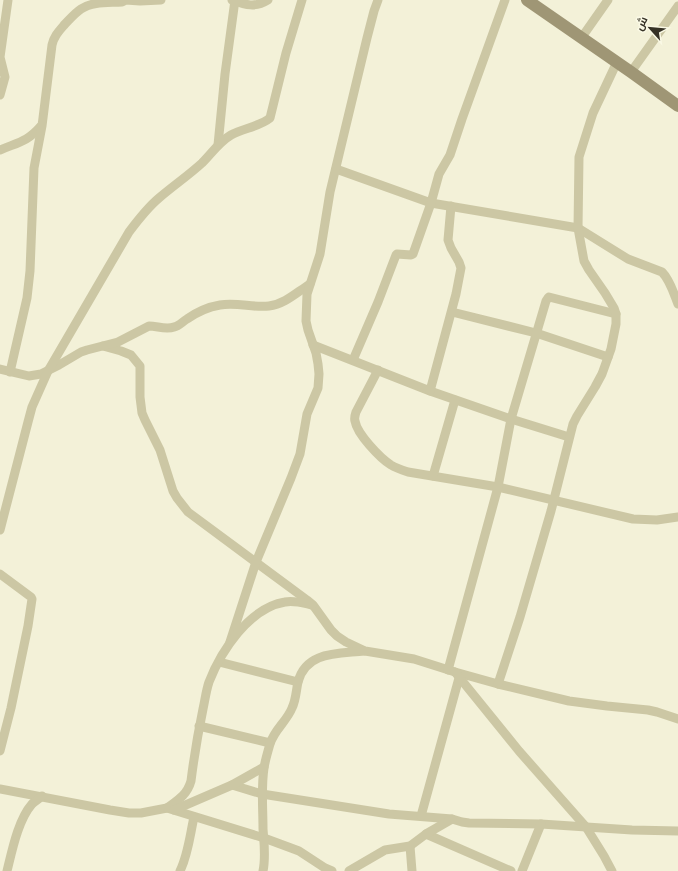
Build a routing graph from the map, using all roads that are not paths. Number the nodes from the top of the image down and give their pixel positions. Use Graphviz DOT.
graph roads {
  1 [pos="8,0"];
  2 [pos="126,0"];
  3 [pos="161,0"];
  4 [pos="234,0"];
  5 [pos="268,0"];
  6 [pos="302,0"];
  7 [pos="378,0"];
  8 [pos="505,0"];
  9 [pos="527,0"];
  10 [pos="608,0"];
  11 [pos="678,6"];
  12 [pos="582,37"];
  13 [pos="617,62"];
  14 [pos="631,72"];
  15 [pos="0,95"];
  16 [pos="678,106"];
  17 [pos="42,126"];
  18 [pos="218,145"];
  19 [pos="0,150"];
  20 [pos="336,169"];
  21 [pos="431,203"];
  22 [pos="451,206"];
  23 [pos="578,228"];
  24 [pos="310,284"];
  25 [pos="678,304"];
  26 [pos="452,312"];
  27 [pos="616,314"];
  28 [pos="536,333"];
  29 [pos="314,345"];
  30 [pos="103,346"];
  31 [pos="608,357"];
  32 [pos="353,360"];
  33 [pos="0,370"];
  34 [pos="378,370"];
  35 [pos="48,371"];
  36 [pos="10,372"];
  37 [pos="430,391"];
  38 [pos="455,400"];
  39 [pos="511,419"];
  40 [pos="569,437"];
  41 [pos="433,476"];
  42 [pos="498,487"];
  43 [pos="4,497"];
  44 [pos="554,500"];
  45 [pos="678,517"];
  46 [pos="0,530"];
  47 [pos="256,562"];
  48 [pos="0,574"];
  49 [pos="313,605"];
  50 [pos="230,642"];
  51 [pos="365,651"];
  52 [pos="219,662"];
  53 [pos="454,673"];
  54 [pos="298,682"];
  55 [pos="498,684"];
  56 [pos="678,719"];
  57 [pos="199,726"];
  58 [pos="270,743"];
  59 [pos="0,751"];
  60 [pos="264,766"];
  61 [pos="232,785"];
  62 [pos="0,789"];
  63 [pos="262,794"];
  64 [pos="42,796"];
  65 [pos="170,809"];
  66 [pos="421,816"];
  67 [pos="194,817"];
  68 [pos="452,819"];
  69 [pos="541,824"];
  70 [pos="586,827"];
  71 [pos="678,830"];
  72 [pos="426,834"];
  73 [pos="264,838"];
  74 [pos="410,846"];
  75 [pos="328,870"];
  76 [pos="7,871"];
  77 [pos="180,871"];
  78 [pos="263,871"];
  79 [pos="349,871"];
  80 [pos="412,871"];
  81 [pos="511,871"];
  82 [pos="522,871"];
  83 [pos="612,871"];
  1 -- 15 [label="street"];
  2 -- 3 [label="street"];
  2 -- 17 [label="street"];
  4 -- 5 [label="street"];
  4 -- 18 [label="street"];
  6 -- 18 [label="street"];
  7 -- 20 [label="street"];
  8 -- 21 [label="street"];
  9 -- 12 [label="street"];
  10 -- 12 [label="street"];
  11 -- 14 [label="street"];
  12 -- 13 [label="street"];
  13 -- 14 [label="street"];
  13 -- 23 [label="street"];
  14 -- 16 [label="street"];
  17 -- 19 [label="street"];
  17 -- 36 [label="street"];
  18 -- 35 [label="street"];
  20 -- 21 [label="street"];
  20 -- 24 [label="street"];
  21 -- 22 [label="street"];
  21 -- 32 [label="street"];
  22 -- 23 [label="street"];
  22 -- 26 [label="street"];
  23 -- 25 [label="street"];
  23 -- 27 [label="street"];
  24 -- 29 [label="street"];
  24 -- 30 [label="street"];
  26 -- 28 [label="street"];
  26 -- 37 [label="street"];
  27 -- 28 [label="street"];
  27 -- 31 [label="street"];
  28 -- 31 [label="street"];
  28 -- 39 [label="street"];
  29 -- 32 [label="street"];
  29 -- 47 [label="street"];
  30 -- 35 [label="street"];
  30 -- 47 [label="street"];
  31 -- 40 [label="street"];
  32 -- 34 [label="street"];
  33 -- 36 [label="street"];
  34 -- 37 [label="street"];
  34 -- 41 [label="street"];
  35 -- 36 [label="street"];
  35 -- 43 [label="street"];
  37 -- 38 [label="street"];
  38 -- 39 [label="street"];
  38 -- 41 [label="street"];
  39 -- 40 [label="street"];
  39 -- 42 [label="street"];
  40 -- 44 [label="street"];
  41 -- 42 [label="street"];
  42 -- 44 [label="street"];
  42 -- 53 [label="street"];
  43 -- 46 [label="street"];
  44 -- 45 [label="street"];
  44 -- 55 [label="street"];
  47 -- 49 [label="street"];
  47 -- 50 [label="street"];
  48 -- 59 [label="street"];
  49 -- 50 [label="street"];
  49 -- 51 [label="street"];
  50 -- 52 [label="street"];
  51 -- 53 [label="street"];
  51 -- 54 [label="street"];
  52 -- 54 [label="street"];
  52 -- 57 [label="street"];
  53 -- 55 [label="street"];
  53 -- 66 [label="street"];
  53 -- 70 [label="street"];
  54 -- 58 [label="street"];
  55 -- 56 [label="street"];
  57 -- 58 [label="street"];
  57 -- 65 [label="street"];
  58 -- 60 [label="street"];
  60 -- 61 [label="street"];
  60 -- 63 [label="street"];
  61 -- 63 [label="street"];
  61 -- 65 [label="street"];
  62 -- 64 [label="street"];
  63 -- 66 [label="street"];
  63 -- 73 [label="street"];
  64 -- 65 [label="street"];
  64 -- 76 [label="street"];
  65 -- 67 [label="street"];
  66 -- 68 [label="street"];
  67 -- 73 [label="street"];
  67 -- 77 [label="street"];
  68 -- 69 [label="street"];
  68 -- 72 [label="street"];
  69 -- 70 [label="street"];
  69 -- 82 [label="street"];
  70 -- 71 [label="street"];
  70 -- 83 [label="street"];
  72 -- 74 [label="street"];
  72 -- 81 [label="street"];
  73 -- 75 [label="street"];
  73 -- 78 [label="street"];
  74 -- 79 [label="street"];
  74 -- 80 [label="street"];
}
